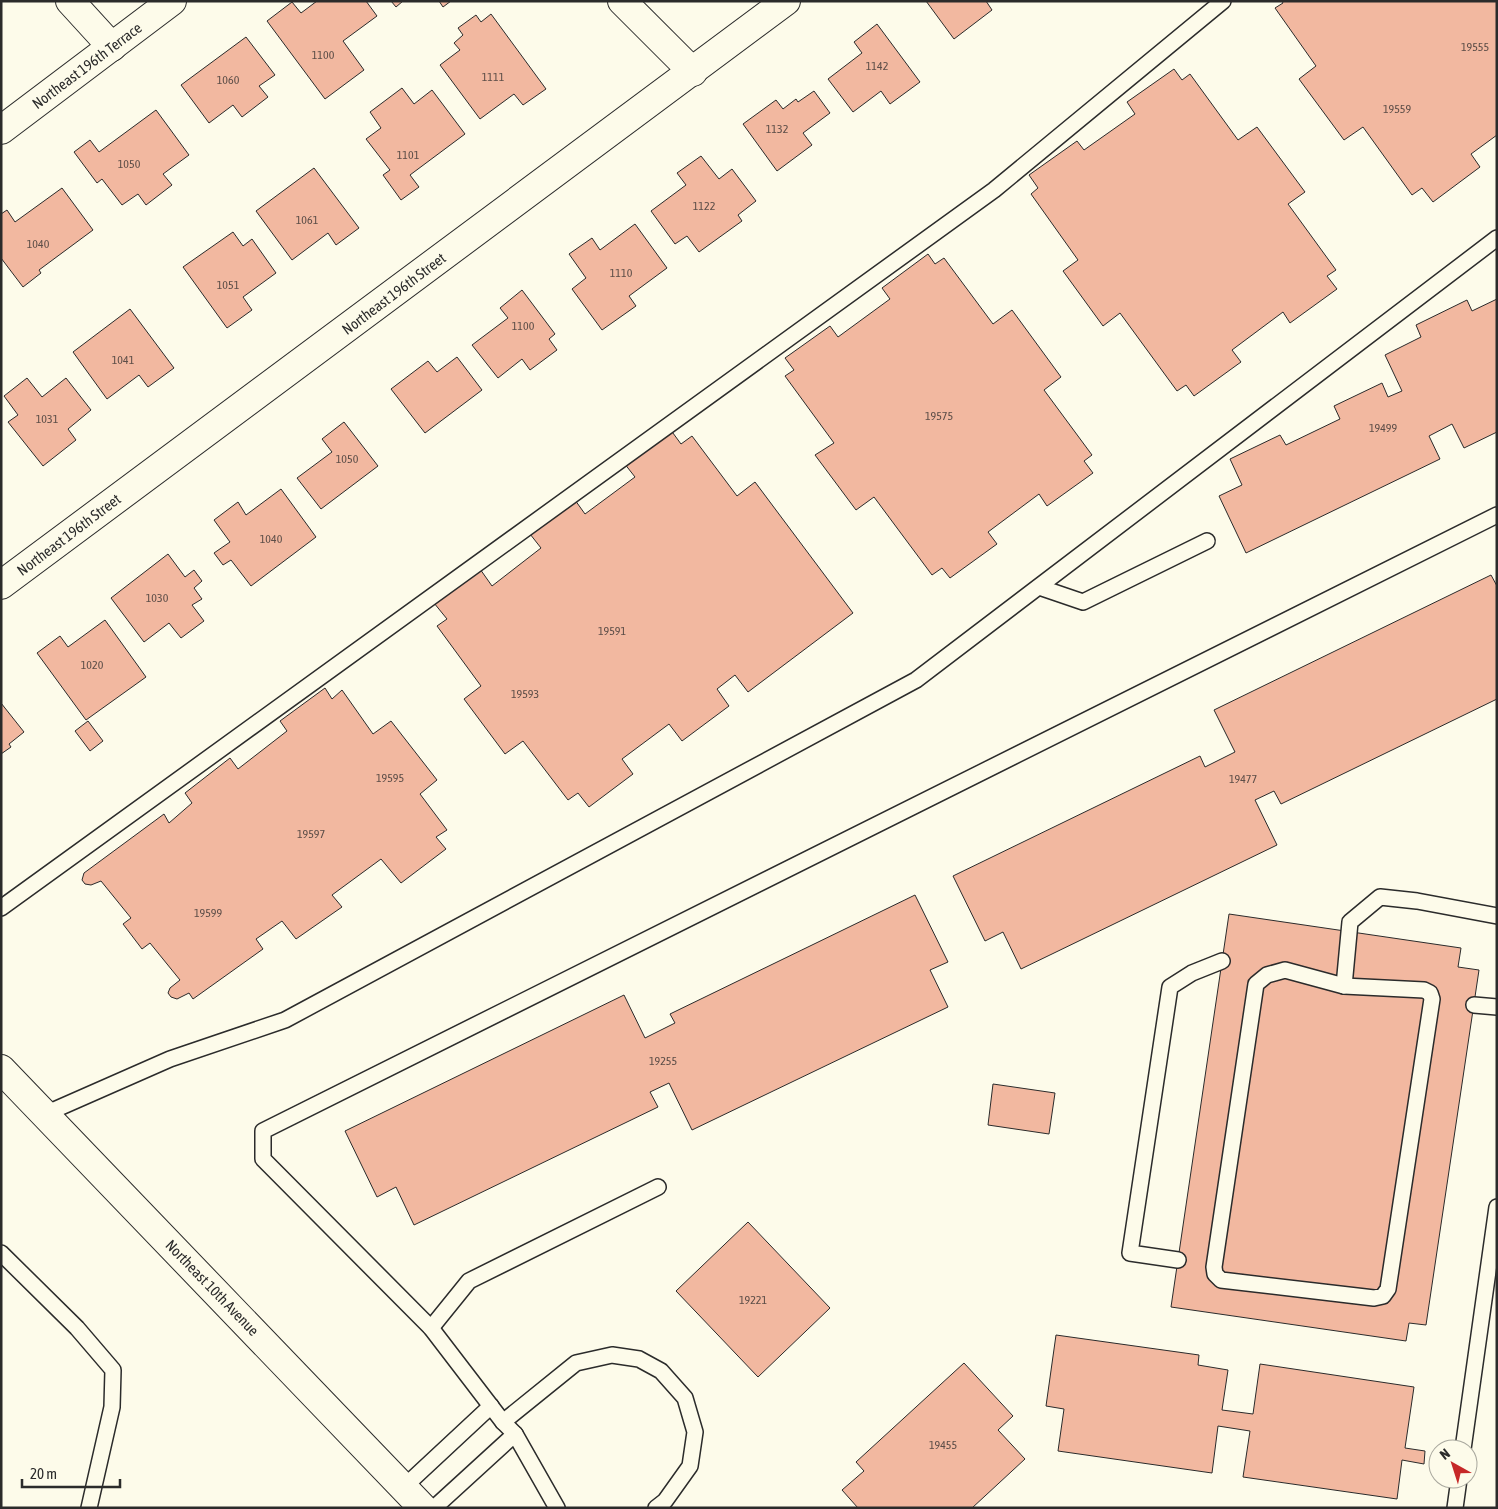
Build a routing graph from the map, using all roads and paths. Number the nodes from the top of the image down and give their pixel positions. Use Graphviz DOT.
graph roads {
  1 [pos="70,1"];
  2 [pos="172,1"];
  3 [pos="622,1"];
  4 [pos="786,1"];
  5 [pos="1223,1"];
  6 [pos="112,47"];
  7 [pos="693,72"];
  8 [pos="1,130"];
  9 [pos="1497,238"];
  10 [pos="1497,515"];
  11 [pos="1207,541"];
  12 [pos="1,585"];
  13 [pos="1039,587"];
  14 [pos="1,908"];
  15 [pos="1497,916"];
  16 [pos="1222,961"];
  17 [pos="1344,986"];
  18 [pos="1474,1005"];
  19 [pos="1497,1007"];
  20 [pos="1,1069"];
  21 [pos="45,1114"];
  22 [pos="658,1187"];
  23 [pos="1497,1207"];
  24 [pos="1,1253"];
  25 [pos="1178,1260"];
  26 [pos="431,1328"];
  27 [pos="491,1406"];
  28 [pos="504,1422"];
  29 [pos="515,1434"];
  30 [pos="1464,1439"];
  31 [pos="404,1487"];
  32 [pos="1458,1489"];
  33 [pos="89,1508"];
  34 [pos="423,1508"];
  35 [pos="434,1508"];
  36 [pos="557,1508"];
  37 [pos="656,1508"];
  38 [pos="1455,1508"];
  1 -- 6 [label="street"];
  2 -- 6 [label="street, Northeast 196th Terrace"];
  3 -- 7 [label="street"];
  4 -- 7 [label="street, Northeast 196th Street"];
  5 -- 14 [label="lane"];
  6 -- 8 [label="street, Northeast 196th Terrace"];
  7 -- 12 [label="street, Northeast 196th Street"];
  9 -- 13 [label="lane"];
  10 -- 26 [label="lane"];
  11 -- 13 [label="lane"];
  13 -- 21 [label="lane"];
  15 -- 17 [label="lane"];
  16 -- 25 [label="lane"];
  17 -- 17 [label="lane"];
  18 -- 19 [label="lane"];
  20 -- 21 [label="street, Northeast 10th Avenue"];
  21 -- 31 [label="street, Northeast 10th Avenue"];
  22 -- 26 [label="lane"];
  23 -- 30 [label="lane"];
  24 -- 33 [label="lane"];
  26 -- 27 [label="lane"];
  27 -- 28 [label="lane"];
  27 -- 31 [label="lane"];
  28 -- 29 [label="lane"];
  28 -- 37 [label="lane"];
  29 -- 35 [label="lane"];
  29 -- 36 [label="lane"];
  31 -- 34 [label="street, Northeast 10th Avenue"];
  32 -- 38 [label="lane"];
}
